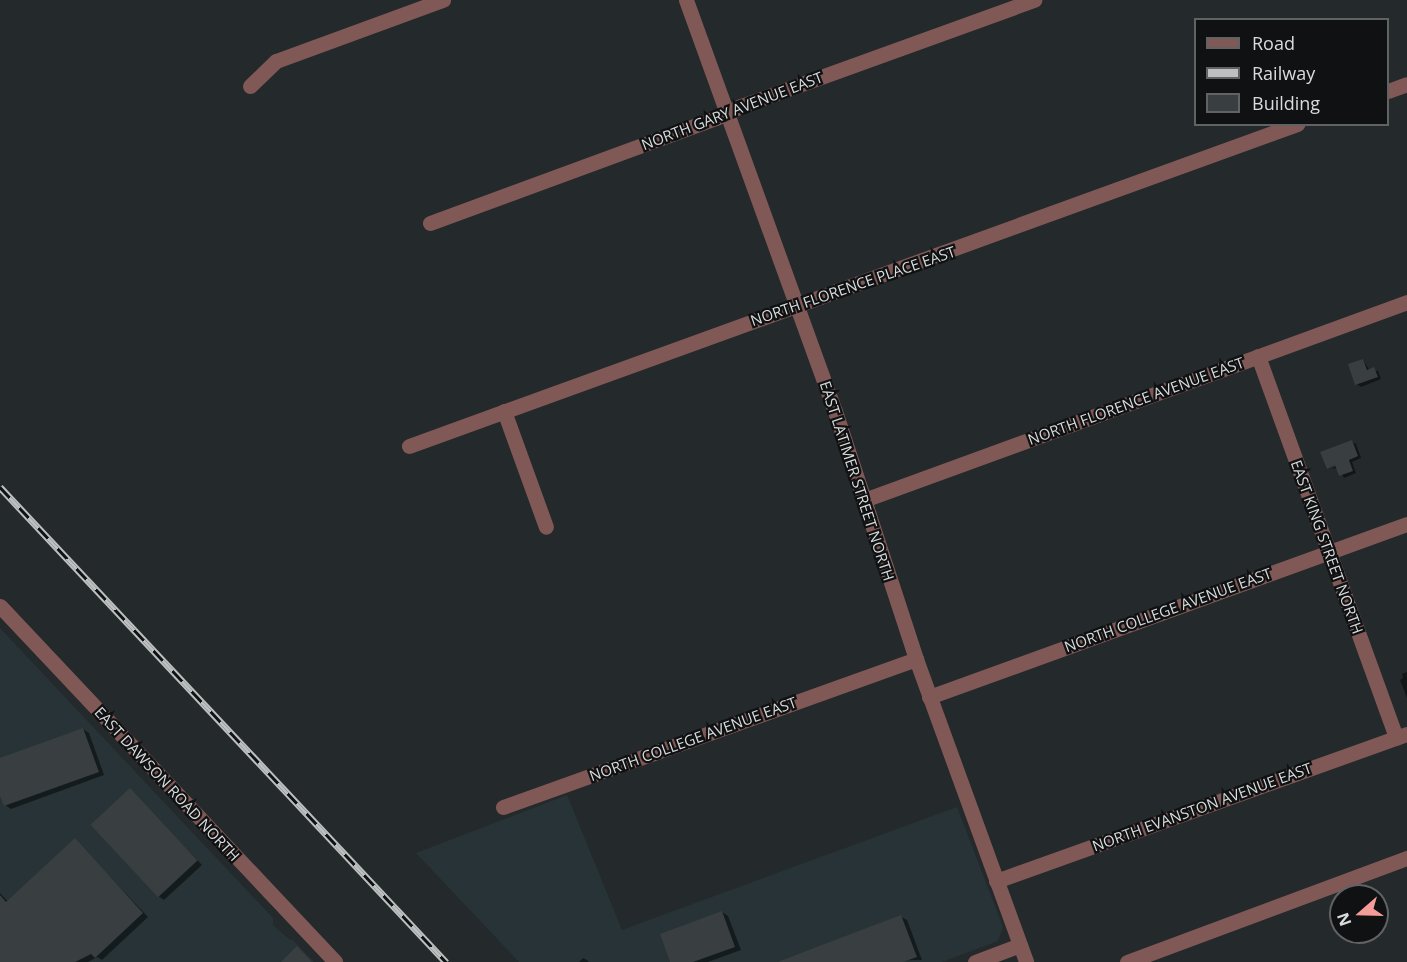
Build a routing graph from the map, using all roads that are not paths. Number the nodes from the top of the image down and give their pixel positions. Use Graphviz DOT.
graph roads {
  1 [pos="444,0"];
  2 [pos="686,0"];
  3 [pos="1034,0"];
  4 [pos="1407,84"];
  5 [pos="250,86"];
  6 [pos="1389,91"];
  7 [pos="727,113"];
  8 [pos="1292,126"];
  9 [pos="429,223"];
  10 [pos="1407,302"];
  11 [pos="797,306"];
  12 [pos="1258,356"];
  13 [pos="504,411"];
  14 [pos="409,446"];
  15 [pos="864,500"];
  16 [pos="1407,524"];
  17 [pos="546,527"];
  18 [pos="1329,552"];
  19 [pos="0,606"];
  20 [pos="916,659"];
  21 [pos="929,697"];
  22 [pos="1402,736"];
  23 [pos="503,807"];
  24 [pos="1407,858"];
  25 [pos="996,881"];
  26 [pos="1020,945"];
  27 [pos="335,962"];
  28 [pos="975,962"];
  29 [pos="1026,962"];
  30 [pos="1127,962"];
  1 -- 5 [label="street"];
  2 -- 7 [label="street, EAST LATIMER STREET NORTH"];
  3 -- 7 [label="street, NORTH GARY AVENUE EAST"];
  4 -- 6 [label="street"];
  7 -- 9 [label="street, NORTH GARY AVENUE EAST"];
  7 -- 11 [label="street, EAST LATIMER STREET NORTH"];
  8 -- 11 [label="street, NORTH FLORENCE PLACE EAST"];
  10 -- 12 [label="street, NORTH FLORENCE AVENUE EAST"];
  11 -- 13 [label="street, NORTH FLORENCE PLACE EAST"];
  11 -- 15 [label="street, EAST LATIMER STREET NORTH"];
  12 -- 15 [label="street, NORTH FLORENCE AVENUE EAST"];
  12 -- 18 [label="street, EAST KING STREET NORTH"];
  13 -- 14 [label="street, NORTH FLORENCE PLACE EAST"];
  13 -- 17 [label="street"];
  15 -- 20 [label="street, EAST LATIMER STREET NORTH"];
  16 -- 18 [label="street, NORTH COLLEGE AVENUE EAST"];
  18 -- 21 [label="street, NORTH COLLEGE AVENUE EAST"];
  18 -- 22 [label="street, EAST KING STREET NORTH"];
  19 -- 27 [label="street, EAST DAWSON ROAD NORTH"];
  20 -- 21 [label="street, EAST LATIMER STREET NORTH"];
  20 -- 23 [label="street, NORTH COLLEGE AVENUE EAST"];
  21 -- 25 [label="street, EAST LATIMER STREET NORTH"];
  22 -- 25 [label="street, NORTH EVANSTON AVENUE EAST"];
  24 -- 30 [label="street"];
  25 -- 26 [label="street, EAST LATIMER STREET NORTH"];
  26 -- 28 [label="street"];
  26 -- 29 [label="street, EAST LATIMER STREET NORTH"];
}
